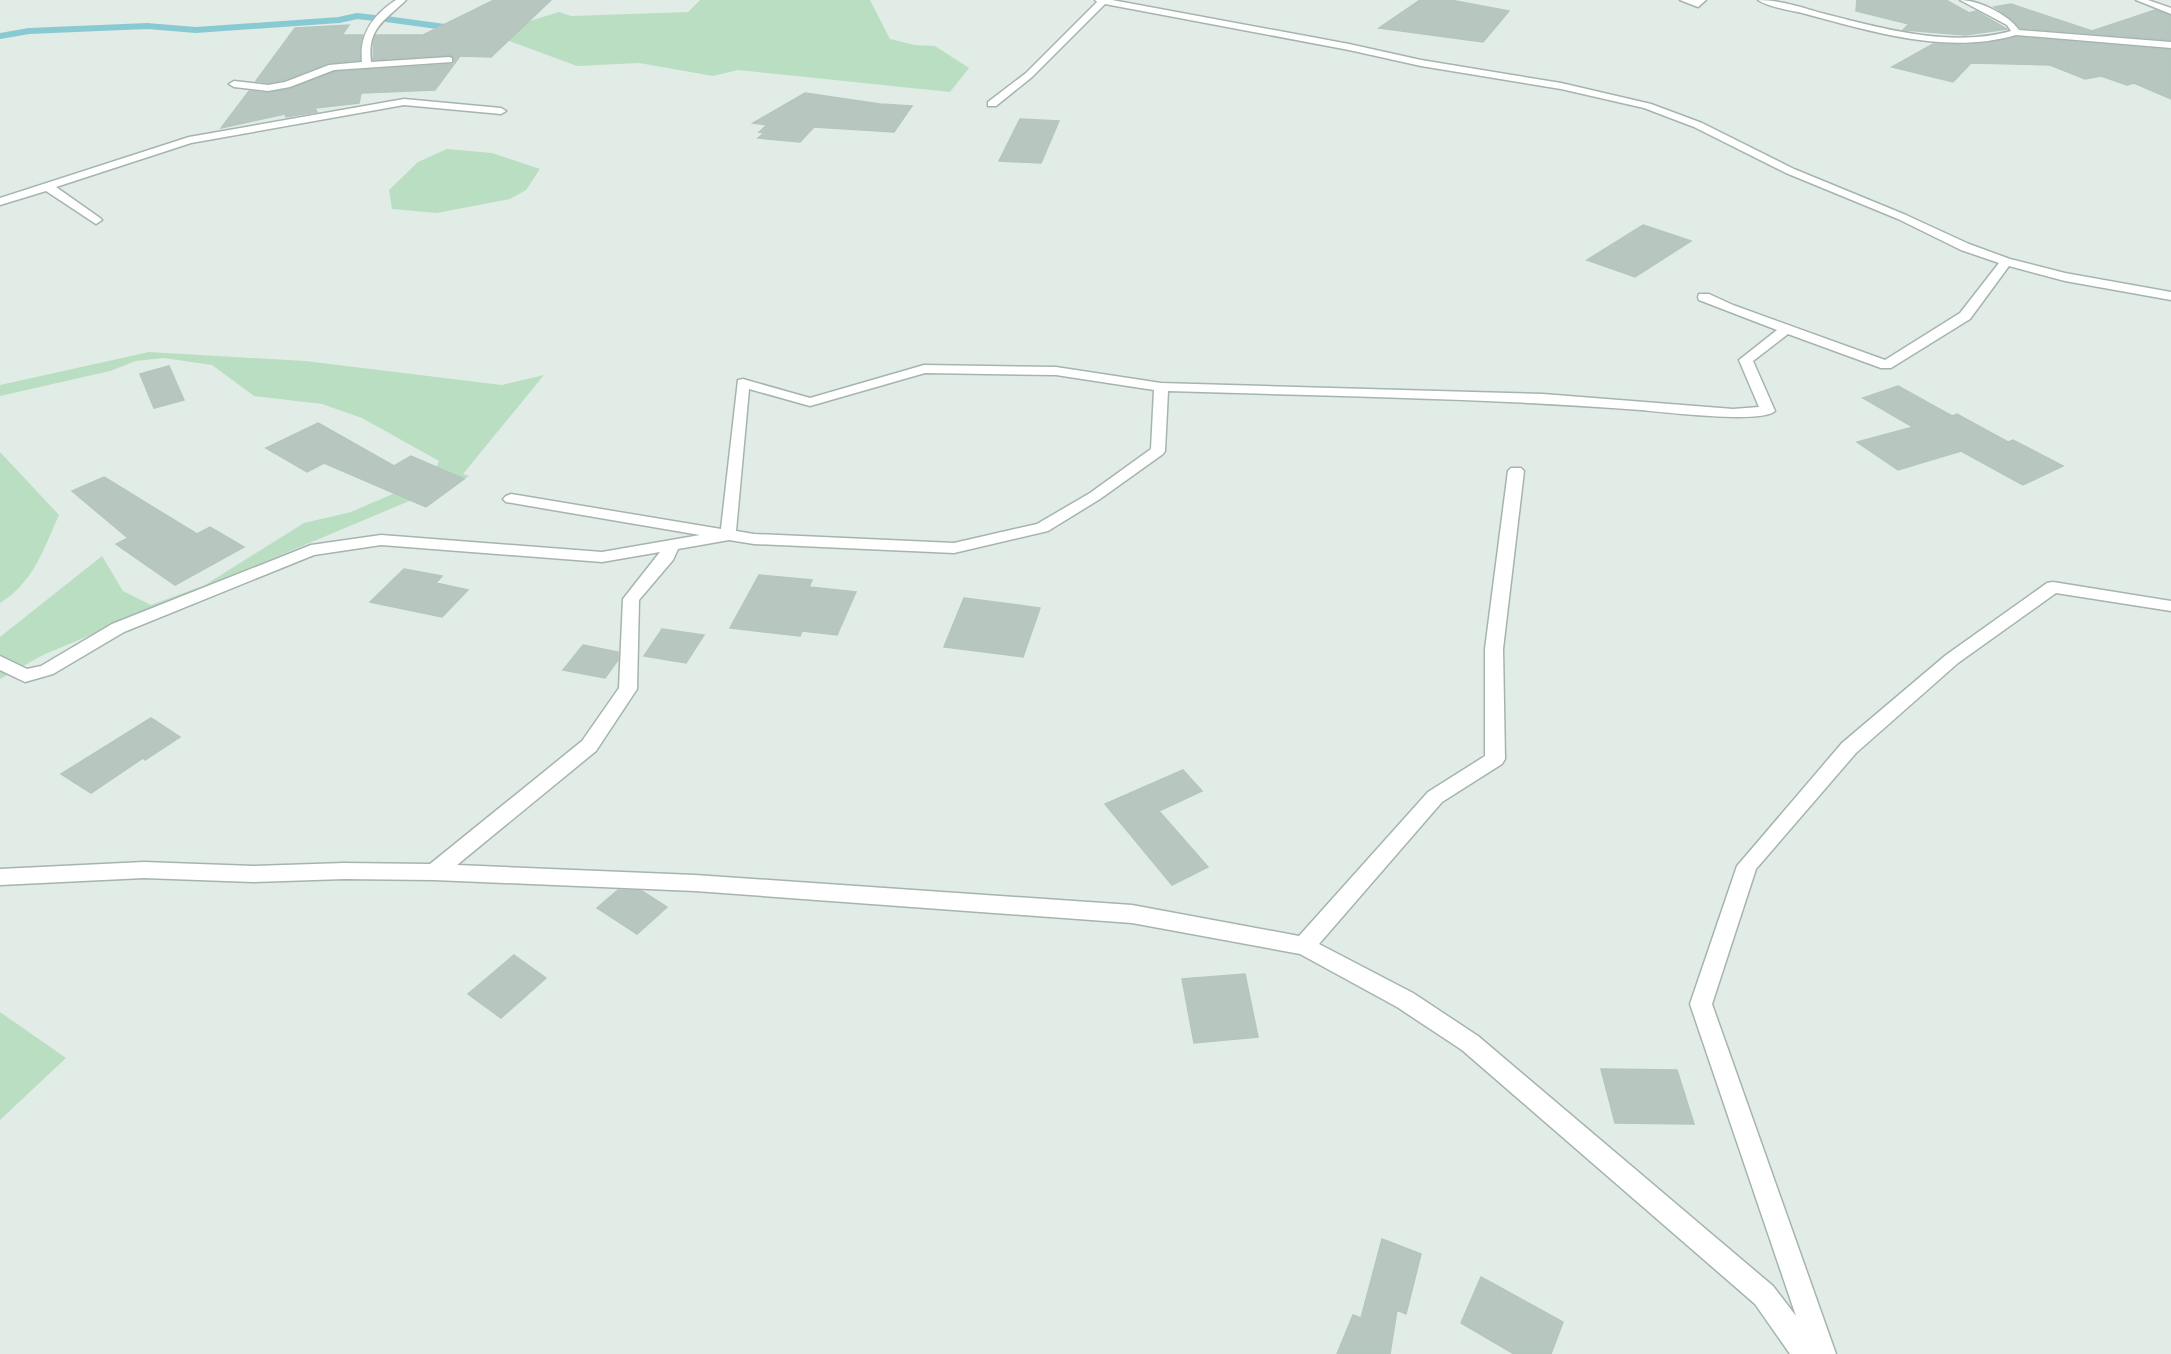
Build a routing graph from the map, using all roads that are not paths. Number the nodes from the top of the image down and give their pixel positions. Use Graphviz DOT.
graph roads {
  1 [pos="402,0"];
  2 [pos="1101,0"];
  3 [pos="1684,0"];
  4 [pos="1702,0"];
  5 [pos="1762,0"];
  6 [pos="1964,0"];
  7 [pos="2140,0"];
  8 [pos="2171,11"];
  9 [pos="2016,32"];
  10 [pos="2171,45"];
  11 [pos="450,60"];
  12 [pos="367,64"];
  13 [pos="234,84"];
  14 [pos="992,104"];
  15 [pos="501,111"];
  16 [pos="48,187"];
  17 [pos="0,202"];
  18 [pos="96,220"];
  19 [pos="2006,262"];
  20 [pos="2171,296"];
  21 [pos="1704,297"];
  22 [pos="1787,329"];
  23 [pos="1161,387"];
  24 [pos="1516,471"];
  25 [pos="511,499"];
  26 [pos="728,535"];
  27 [pos="671,545"];
  28 [pos="2171,606"];
  29 [pos="0,662"];
  30 [pos="434,872"];
  31 [pos="0,877"];
  32 [pos="1304,946"];
  33 [pos="1806,1354"];
  34 [pos="1822,1354"];
  1 -- 12 [label="street"];
  2 -- 14 [label="street"];
  2 -- 19 [label="street"];
  3 -- 4 [label="street"];
  5 -- 9 [label="street"];
  6 -- 9 [label="street"];
  7 -- 8 [label="street"];
  9 -- 10 [label="street"];
  11 -- 12 [label="street"];
  12 -- 13 [label="street"];
  15 -- 16 [label="street"];
  16 -- 17 [label="street"];
  16 -- 18 [label="street"];
  19 -- 20 [label="street"];
  19 -- 22 [label="street"];
  21 -- 22 [label="street"];
  22 -- 23 [label="street"];
  23 -- 26 [label="street"];
  23 -- 26 [label="street"];
  24 -- 32 [label="street"];
  25 -- 26 [label="street"];
  26 -- 27 [label="street"];
  27 -- 29 [label="street"];
  27 -- 30 [label="street"];
  28 -- 34 [label="street"];
  30 -- 31 [label="street"];
  30 -- 32 [label="street"];
  32 -- 33 [label="street"];
}
